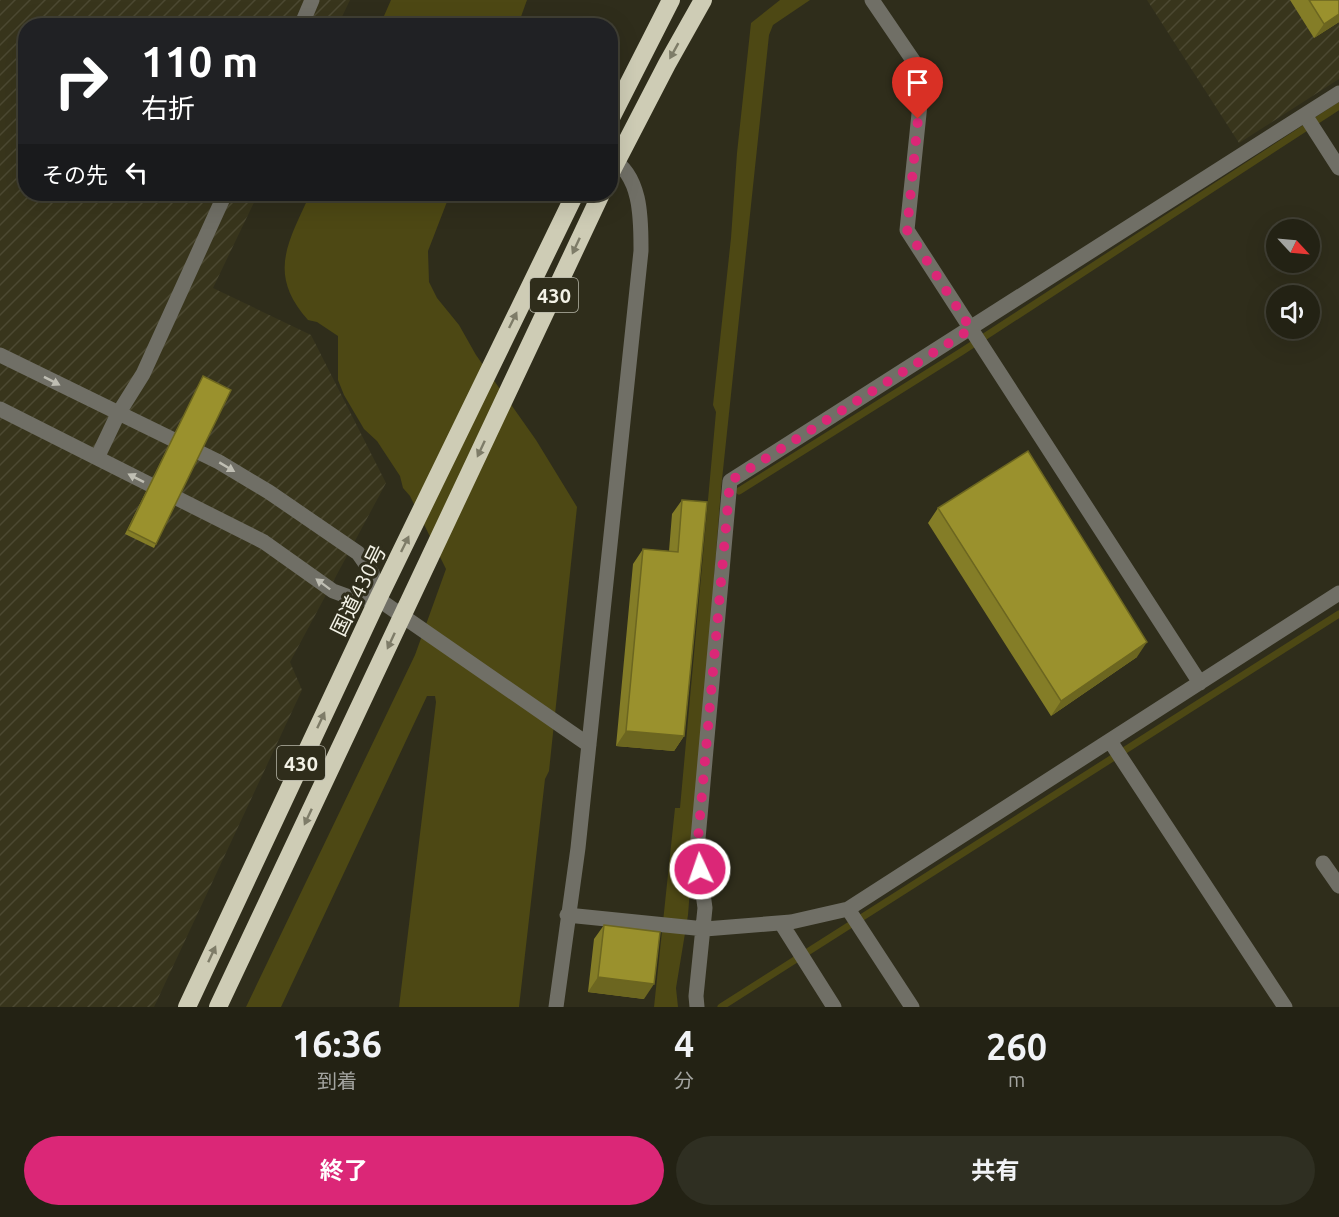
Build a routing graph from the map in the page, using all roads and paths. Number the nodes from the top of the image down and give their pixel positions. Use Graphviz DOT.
graph roads {
  1 [pos="312,0"];
  2 [pos="671,0"];
  3 [pos="703,0"];
  4 [pos="872,0"];
  5 [pos="304,18"];
  6 [pos="1339,93"];
  7 [pos="618,104"];
  8 [pos="1308,120"];
  9 [pos="618,154"];
  10 [pos="1339,168"];
  11 [pos="618,171"];
  12 [pos="222,201"];
  13 [pos="572,201"];
  14 [pos="599,201"];
  15 [pos="975,336"];
  16 [pos="0,355"];
  17 [pos="0,409"];
  18 [pos="118,414"];
  19 [pos="97,458"];
  20 [pos="1339,593"];
  21 [pos="378,599"];
  22 [pos="402,616"];
  23 [pos="1200,683"];
  24 [pos="589,745"];
  25 [pos="1116,750"];
  26 [pos="1323,862"];
  27 [pos="1339,886"];
  28 [pos="567,915"];
  29 [pos="854,918"];
  30 [pos="781,923"];
  31 [pos="699,928"];
  32 [pos="187,1007"];
  33 [pos="218,1007"];
  34 [pos="556,1007"];
  35 [pos="697,1007"];
  36 [pos="834,1007"];
  37 [pos="912,1007"];
  38 [pos="1285,1007"];
  1 -- 5 [label="street"];
  2 -- 7 [label="highway"];
  3 -- 9 [label="highway, one-way"];
  4 -- 15 [label="street"];
  6 -- 8 [label="street"];
  8 -- 10 [label="street"];
  8 -- 15 [label="street"];
  11 -- 24 [label="street"];
  12 -- 18 [label="street"];
  21 -- 13 [label="highway, 国道430号 / 430, one-way"];
  14 -- 22 [label="highway, 430, one-way"];
  15 -- 23 [label="street"];
  15 -- 31 [label="street"];
  16 -- 18 [label="street, one-way"];
  17 -- 19 [label="street"];
  18 -- 19 [label="street"];
  18 -- 21 [label="street, one-way"];
  21 -- 19 [label="street, one-way"];
  20 -- 23 [label="street"];
  21 -- 22 [label="street"];
  32 -- 21 [label="highway, 国道430号 / 430, one-way"];
  22 -- 24 [label="street"];
  22 -- 33 [label="highway, 430, one-way"];
  23 -- 25 [label="street"];
  24 -- 28 [label="street"];
  25 -- 29 [label="street"];
  25 -- 38 [label="street"];
  26 -- 27 [label="street"];
  28 -- 31 [label="street"];
  28 -- 34 [label="street"];
  29 -- 30 [label="street"];
  29 -- 37 [label="street"];
  30 -- 31 [label="street"];
  30 -- 36 [label="street"];
  31 -- 35 [label="street"];
}
